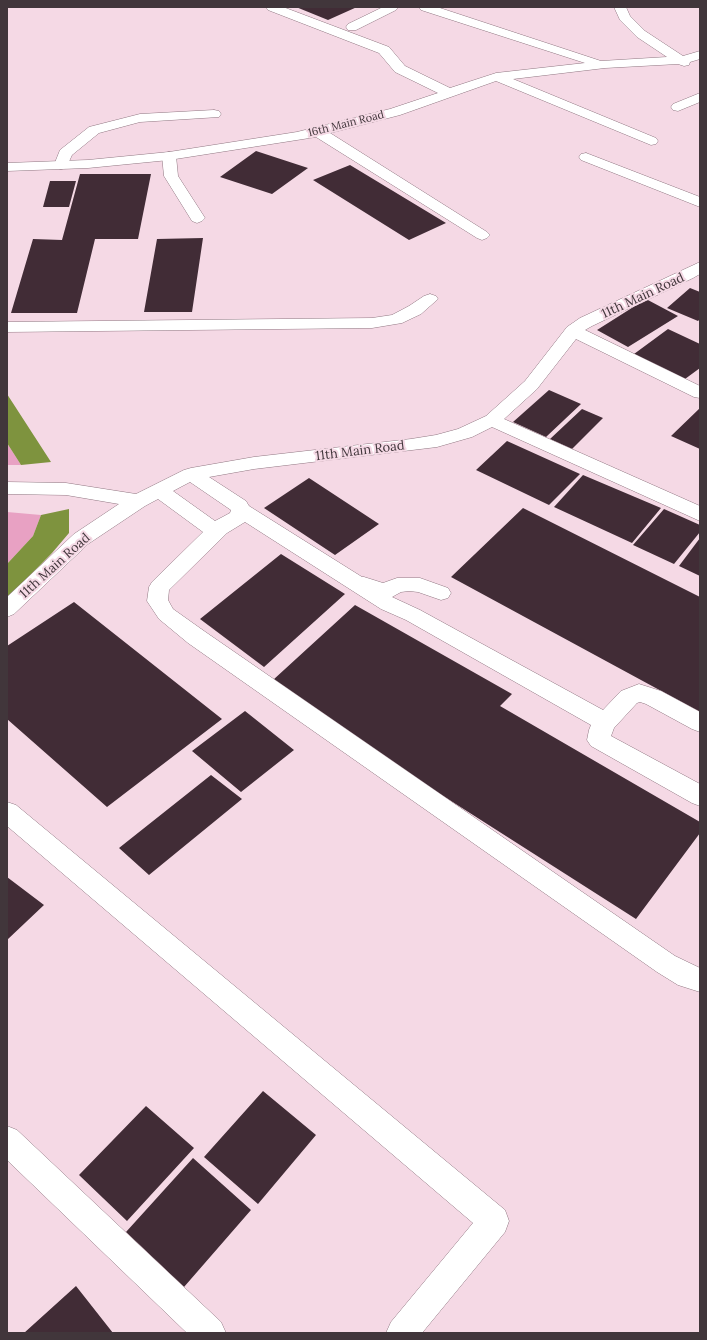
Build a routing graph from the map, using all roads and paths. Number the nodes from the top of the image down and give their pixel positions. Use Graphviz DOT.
graph roads {
  1 [pos="272,7"];
  2 [pos="392,7"];
  3 [pos="425,7"];
  4 [pos="620,7"];
  5 [pos="352,27"];
  6 [pos="700,55"];
  7 [pos="681,60"];
  8 [pos="605,64"];
  9 [pos="700,69"];
  10 [pos="496,77"];
  11 [pos="449,93"];
  12 [pos="700,97"];
  13 [pos="678,107"];
  14 [pos="214,114"];
  15 [pos="318,132"];
  16 [pos="651,141"];
  17 [pos="169,156"];
  18 [pos="586,157"];
  19 [pos="61,165"];
  20 [pos="7,167"];
  21 [pos="700,202"];
  22 [pos="197,218"];
  23 [pos="482,235"];
  24 [pos="696,274"];
  25 [pos="430,299"];
  26 [pos="7,327"];
  27 [pos="573,331"];
  28 [pos="700,393"];
  29 [pos="492,420"];
  30 [pos="191,474"];
  31 [pos="7,488"];
  32 [pos="159,490"];
  33 [pos="138,501"];
  34 [pos="241,510"];
  35 [pos="700,514"];
  36 [pos="220,528"];
  37 [pos="344,576"];
  38 [pos="442,593"];
  39 [pos="396,598"];
  40 [pos="7,609"];
  41 [pos="413,615"];
  42 [pos="606,722"];
  43 [pos="700,723"];
  44 [pos="700,796"];
  45 [pos="7,812"];
  46 [pos="700,980"];
  47 [pos="7,1140"];
  48 [pos="210,1333"];
  49 [pos="402,1333"];
  1 -- 11 [label="street"];
  2 -- 5 [label="street"];
  3 -- 8 [label="street"];
  4 -- 7 [label="street"];
  6 -- 7 [label="street, 16th Main Road"];
  7 -- 8 [label="street, 16th Main Road"];
  7 -- 9 [label="street"];
  8 -- 10 [label="street, 16th Main Road"];
  10 -- 11 [label="street, 16th Main Road"];
  10 -- 16 [label="street"];
  11 -- 15 [label="street, 16th Main Road"];
  12 -- 13 [label="street"];
  14 -- 19 [label="street"];
  15 -- 17 [label="street, 16th Main Road"];
  15 -- 23 [label="street"];
  17 -- 19 [label="street, 16th Main Road"];
  17 -- 22 [label="street"];
  18 -- 21 [label="street"];
  19 -- 20 [label="street, 16th Main Road"];
  24 -- 27 [label="street, 11th Main Road"];
  25 -- 26 [label="street"];
  27 -- 28 [label="street"];
  27 -- 29 [label="street, 11th Main Road"];
  29 -- 30 [label="street, 11th Main Road"];
  29 -- 35 [label="street"];
  30 -- 32 [label="street, 11th Main Road"];
  30 -- 34 [label="street"];
  31 -- 33 [label="street"];
  32 -- 33 [label="street, 11th Main Road"];
  32 -- 36 [label="street"];
  33 -- 40 [label="street, 11th Main Road"];
  34 -- 36 [label="street"];
  34 -- 37 [label="street"];
  36 -- 46 [label="street"];
  37 -- 38 [label="street"];
  37 -- 41 [label="street"];
  39 -- 41 [label="street"];
  41 -- 42 [label="street"];
  42 -- 43 [label="street"];
  42 -- 44 [label="street"];
  45 -- 49 [label="street"];
  47 -- 48 [label="street"];
}
